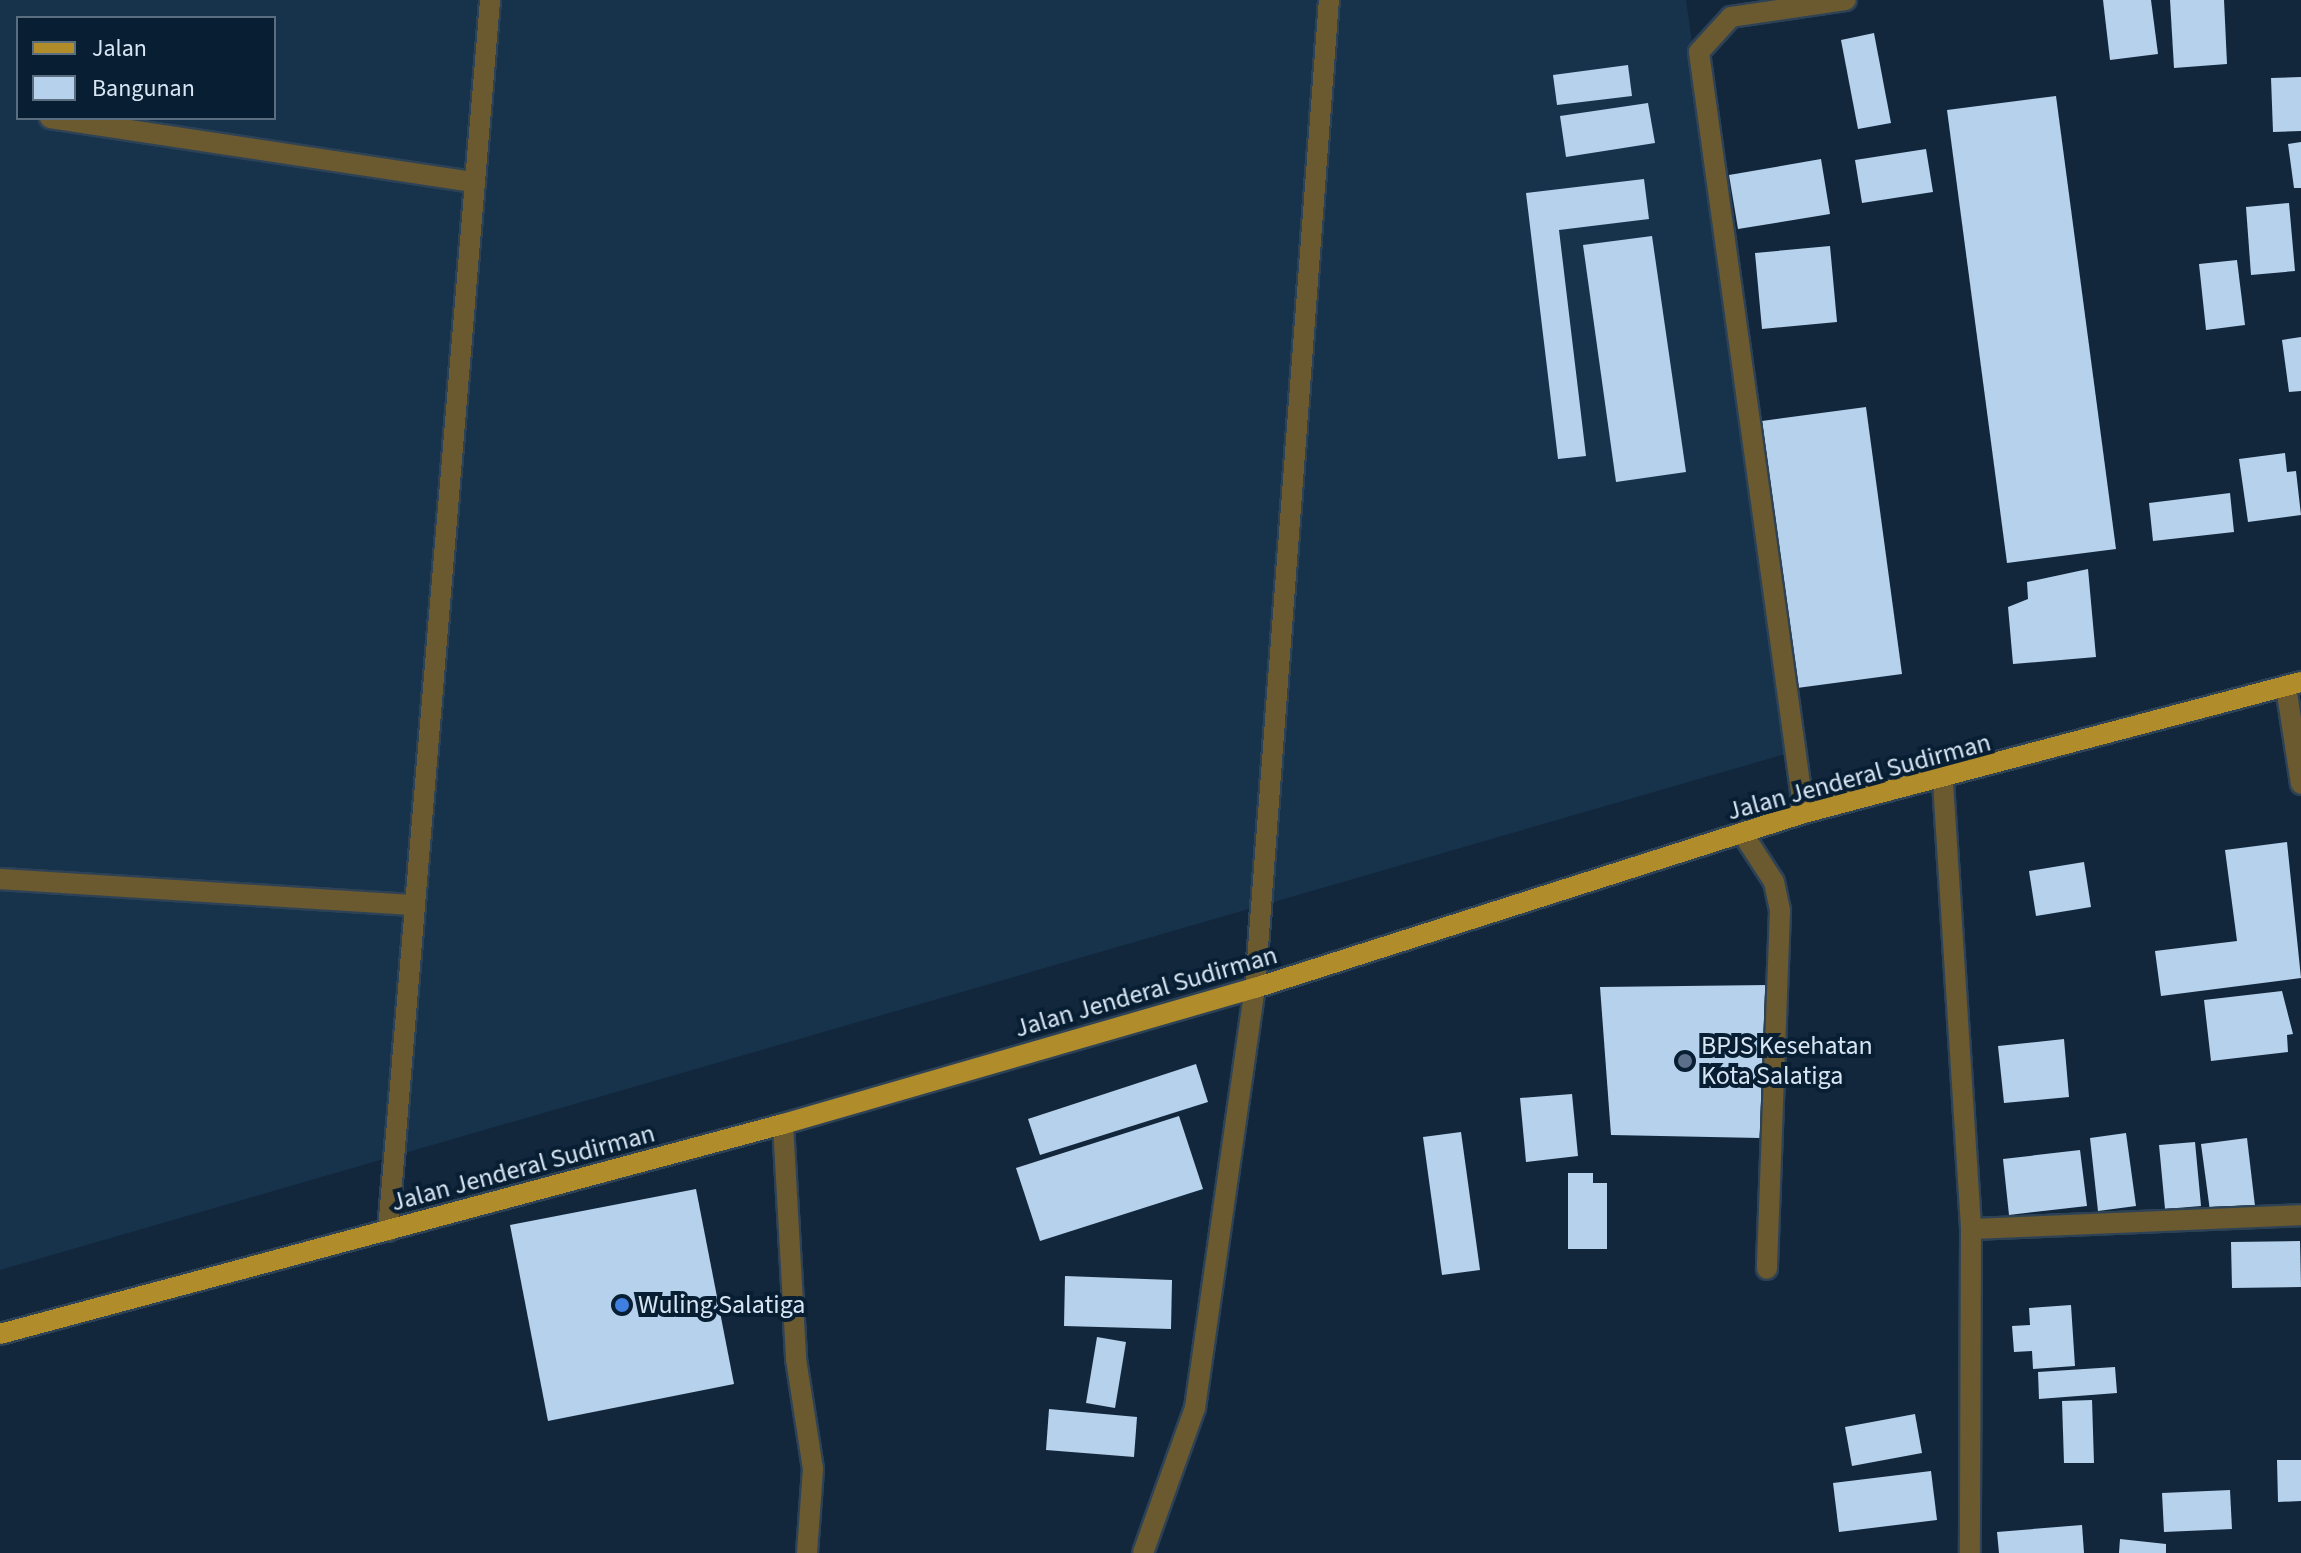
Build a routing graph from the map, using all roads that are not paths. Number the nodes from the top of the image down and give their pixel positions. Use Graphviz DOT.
graph roads {
  1 [pos="490,0"];
  2 [pos="1329,0"];
  3 [pos="1846,0"];
  4 [pos="1766,6"];
  5 [pos="63,120"];
  6 [pos="475,182"];
  7 [pos="2294,684"];
  8 [pos="1943,782"];
  9 [pos="2301,784"];
  10 [pos="1804,813"];
  11 [pos="1743,834"];
  12 [pos="0,879"];
  13 [pos="414,905"];
  14 [pos="1255,988"];
  15 [pos="783,1124"];
  16 [pos="2301,1215"];
  17 [pos="1971,1229"];
  18 [pos="388,1231"];
  19 [pos="1767,1269"];
  20 [pos="0,1334"];
  21 [pos="807,1553"];
  22 [pos="1143,1553"];
  23 [pos="1970,1553"];
  1 -- 6 [label="street"];
  2 -- 14 [label="street"];
  3 -- 4 [label="street"];
  4 -- 10 [label="street"];
  5 -- 6 [label="street"];
  6 -- 13 [label="street"];
  7 -- 8 [label="main road, Jalan Jenderal Sudirman"];
  7 -- 9 [label="street"];
  8 -- 10 [label="main road, Jalan Jenderal Sudirman"];
  8 -- 17 [label="street"];
  10 -- 11 [label="main road, Jalan Jenderal Sudirman"];
  11 -- 14 [label="main road, Jalan Jenderal Sudirman"];
  11 -- 19 [label="street"];
  12 -- 13 [label="street"];
  13 -- 18 [label="street"];
  14 -- 15 [label="main road, Jalan Jenderal Sudirman"];
  14 -- 22 [label="street"];
  15 -- 18 [label="main road, Jalan Jenderal Sudirman"];
  15 -- 21 [label="street"];
  16 -- 17 [label="street"];
  17 -- 23 [label="street"];
  18 -- 20 [label="main road, Jalan Jenderal Sudirman"];
}
